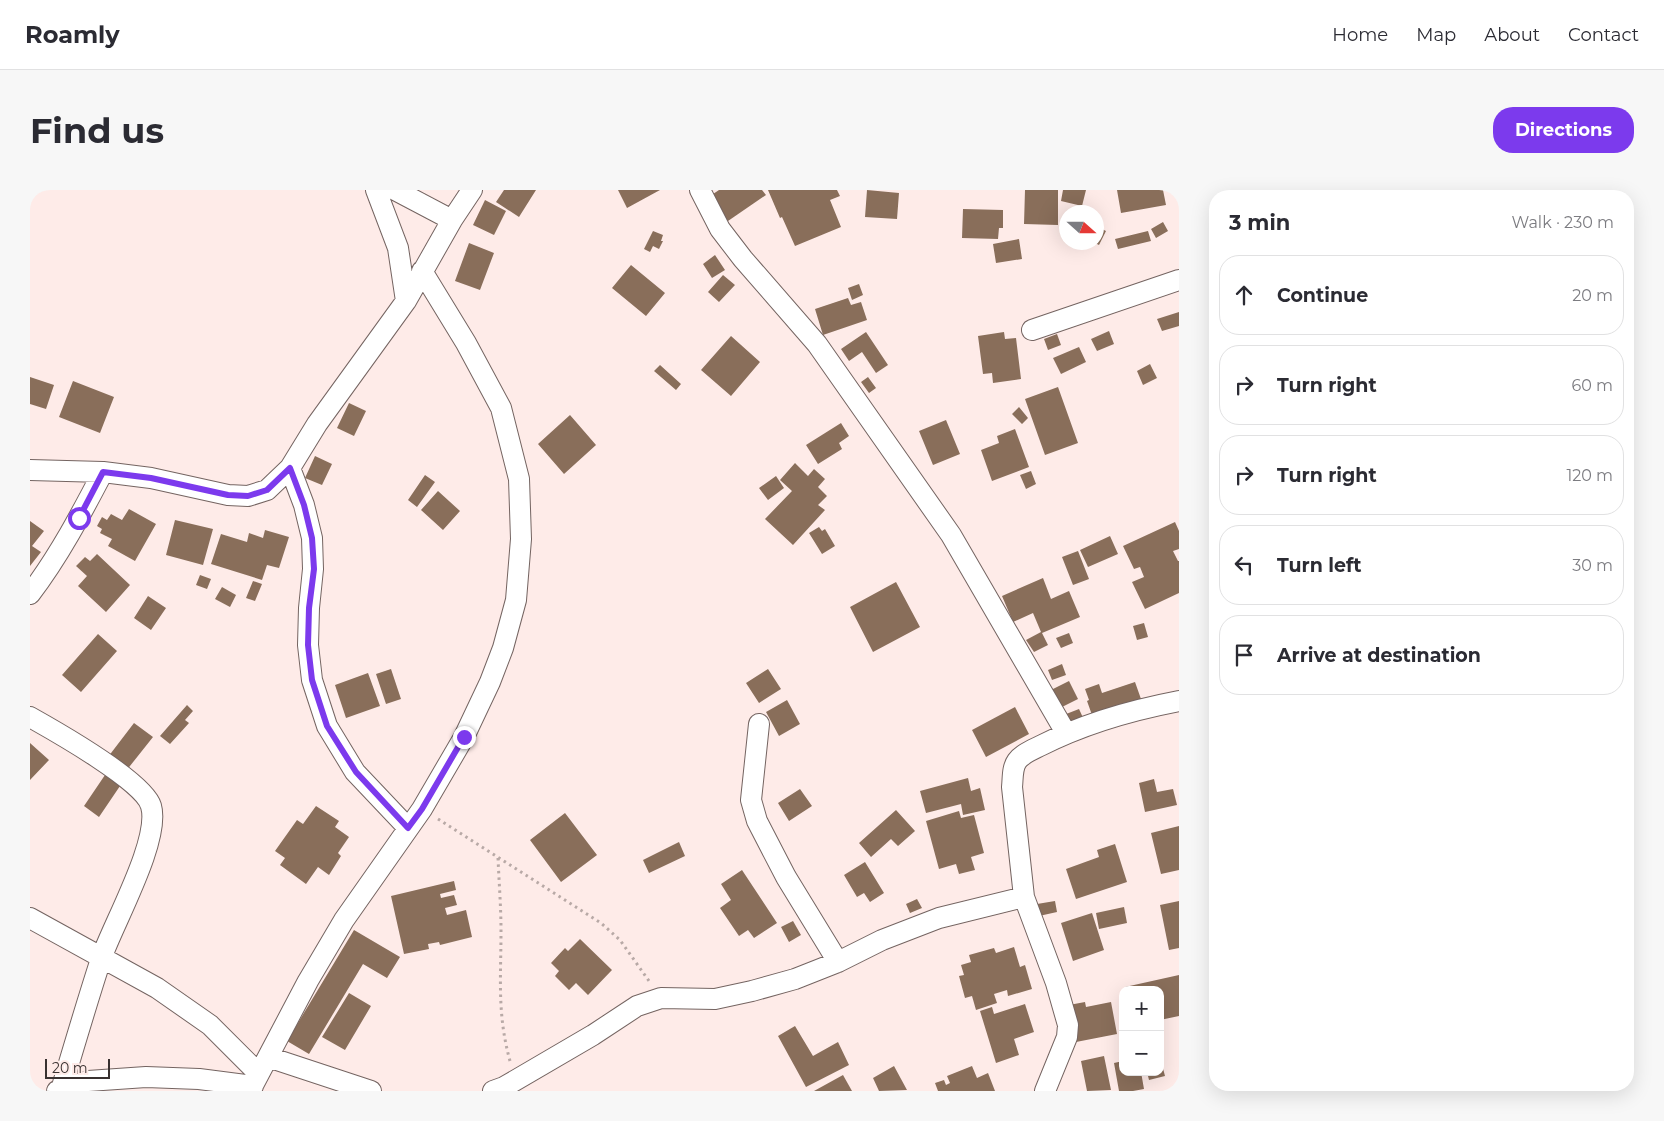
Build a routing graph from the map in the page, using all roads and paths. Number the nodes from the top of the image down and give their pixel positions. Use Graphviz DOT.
graph roads {
  1 [pos="376,190"];
  2 [pos="395,190"];
  3 [pos="472,190"];
  4 [pos="700,190"];
  5 [pos="452,220"];
  6 [pos="422,272"];
  7 [pos="1179,280"];
  8 [pos="406,301"];
  9 [pos="1032,330"];
  10 [pos="290,468"];
  11 [pos="30,470"];
  12 [pos="103,472"];
  13 [pos="30,594"];
  14 [pos="1179,701"];
  15 [pos="30,717"];
  16 [pos="760,724"];
  17 [pos="1066,733"];
  18 [pos="422,809"];
  19 [pos="408,828"];
  20 [pos="498,857"];
  21 [pos="1024,897"];
  22 [pos="30,918"];
  23 [pos="102,957"];
  24 [pos="838,962"];
  25 [pos="661,998"];
  26 [pos="257,1077"];
  27 [pos="515,1080"];
  28 [pos="59,1090"];
  29 [pos="371,1091"];
  30 [pos="493,1091"];
  31 [pos="1045,1091"];
  1 -- 8 [label="street"];
  2 -- 5 [label="street"];
  3 -- 5 [label="street"];
  4 -- 17 [label="street"];
  5 -- 6 [label="street"];
  6 -- 8 [label="street"];
  6 -- 18 [label="street"];
  7 -- 9 [label="street"];
  8 -- 10 [label="street"];
  10 -- 12 [label="street"];
  10 -- 19 [label="street"];
  11 -- 12 [label="street"];
  12 -- 13 [label="street"];
  14 -- 17 [label="street"];
  15 -- 23 [label="street"];
  16 -- 24 [label="street"];
  17 -- 21 [label="street"];
  18 -- 19 [label="street"];
  18 -- 20 [label="path"];
  19 -- 26 [label="street"];
  20 -- 25 [label="path"];
  20 -- 27 [label="path"];
  21 -- 24 [label="street"];
  21 -- 31 [label="street"];
  22 -- 23 [label="street"];
  23 -- 26 [label="street"];
  23 -- 28 [label="street"];
  24 -- 25 [label="street"];
  25 -- 27 [label="street"];
  26 -- 28 [label="street"];
  26 -- 29 [label="street"];
  27 -- 30 [label="street"];
}
